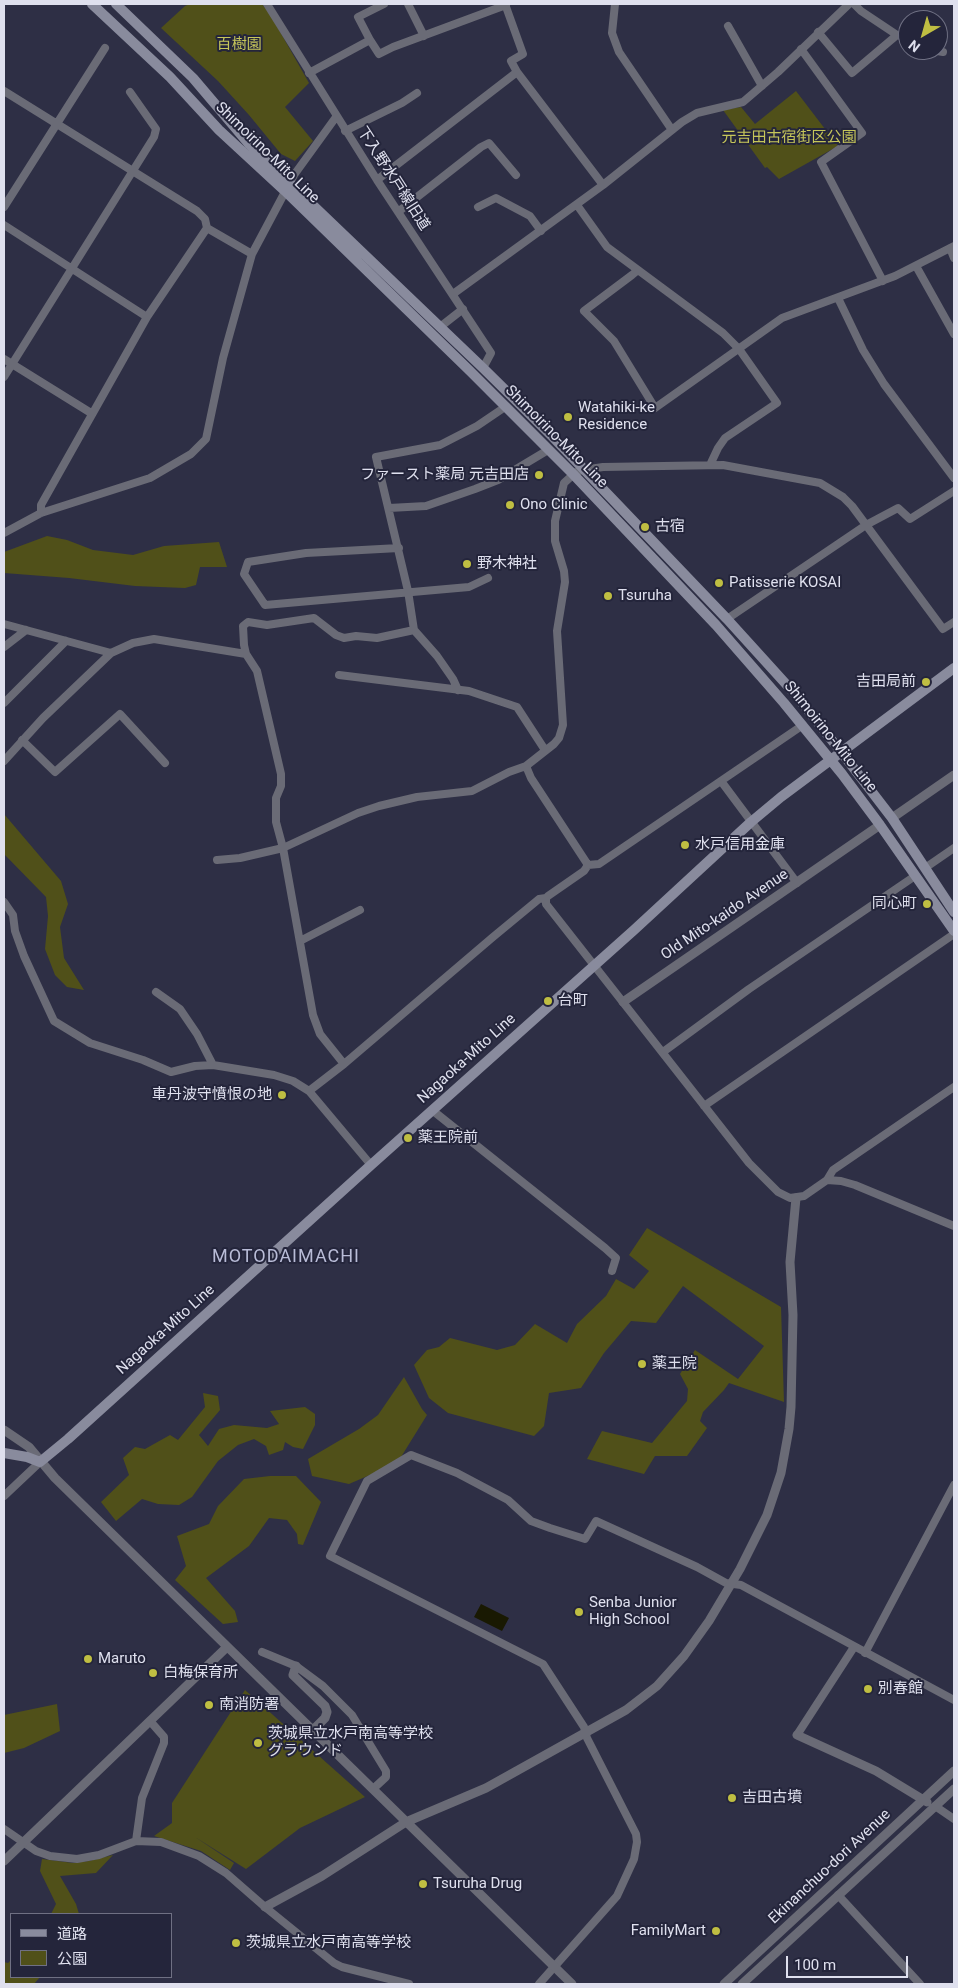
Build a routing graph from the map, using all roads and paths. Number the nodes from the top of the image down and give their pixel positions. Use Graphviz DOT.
graph roads {
  1 [pos="92,4"];
  2 [pos="116,4"];
  3 [pos="267,4"];
  4 [pos="384,4"];
  5 [pos="408,4"];
  6 [pos="505,4"];
  7 [pos="615,4"];
  8 [pos="849,4"];
  9 [pos="854,4"];
  10 [pos="728,26"];
  11 [pos="818,32"];
  12 [pos="897,35"];
  13 [pos="424,36"];
  14 [pos="370,40"];
  15 [pos="104,48"];
  16 [pos="801,49"];
  17 [pos="517,72"];
  18 [pos="309,73"];
  19 [pos="762,86"];
  20 [pos="4,91"];
  21 [pos="130,92"];
  22 [pos="417,93"];
  23 [pos="336,117"];
  24 [pos="56,124"];
  25 [pos="672,130"];
  26 [pos="345,131"];
  27 [pos="132,171"];
  28 [pos="516,175"];
  29 [pos="376,180"];
  30 [pos="603,185"];
  31 [pos="288,186"];
  32 [pos="577,205"];
  33 [pos="4,207"];
  34 [pos="478,207"];
  35 [pos="398,212"];
  36 [pos="4,226"];
  37 [pos="207,228"];
  38 [pos="541,231"];
  39 [pos="952,247"];
  40 [pos="252,254"];
  41 [pos="954,258"];
  42 [pos="916,266"];
  43 [pos="71,269"];
  44 [pos="638,270"];
  45 [pos="883,280"];
  46 [pos="453,294"];
  47 [pos="838,298"];
  48 [pos="463,309"];
  49 [pos="146,317"];
  50 [pos="440,327"];
  51 [pos="954,334"];
  52 [pos="739,349"];
  53 [pos="4,359"];
  54 [pos="12,364"];
  55 [pos="483,368"];
  56 [pos="4,377"];
  57 [pos="505,407"];
  58 [pos="91,413"];
  59 [pos="548,450"];
  60 [pos="710,465"];
  61 [pos="584,470"];
  62 [pos="573,474"];
  63 [pos="954,478"];
  64 [pos="954,491"];
  65 [pos="389,508"];
  66 [pos="41,513"];
  67 [pos="866,525"];
  68 [pos="4,533"];
  69 [pos="399,548"];
  70 [pos="488,578"];
  71 [pos="408,591"];
  72 [pos="726,618"];
  73 [pos="954,622"];
  74 [pos="4,624"];
  75 [pos="26,630"];
  76 [pos="414,630"];
  77 [pos="66,641"];
  78 [pos="4,646"];
  79 [pos="111,653"];
  80 [pos="246,654"];
  81 [pos="954,668"];
  82 [pos="339,675"];
  83 [pos="458,690"];
  84 [pos="4,703"];
  85 [pos="803,725"];
  86 [pos="22,740"];
  87 [pos="545,750"];
  88 [pos="842,752"];
  89 [pos="4,760"];
  90 [pos="832,761"];
  91 [pos="165,763"];
  92 [pos="526,766"];
  93 [pos="954,775"];
  94 [pos="721,782"];
  95 [pos="892,818"];
  96 [pos="751,822"];
  97 [pos="880,825"];
  98 [pos="283,848"];
  99 [pos="954,848"];
  100 [pos="217,860"];
  101 [pos="588,865"];
  102 [pos="925,868"];
  103 [pos="915,876"];
  104 [pos="797,883"];
  105 [pos="546,898"];
  106 [pos="4,902"];
  107 [pos="360,910"];
  108 [pos="954,912"];
  109 [pos="954,933"];
  110 [pos="300,941"];
  111 [pos="594,966"];
  112 [pos="156,992"];
  113 [pos="623,1002"];
  114 [pos="663,1052"];
  115 [pos="344,1064"];
  116 [pos="213,1065"];
  117 [pos="954,1087"];
  118 [pos="309,1091"];
  119 [pos="704,1106"];
  120 [pos="432,1110"];
  121 [pos="371,1164"];
  122 [pos="827,1180"];
  123 [pos="796,1198"];
  124 [pos="954,1226"];
  125 [pos="612,1271"];
  126 [pos="4,1430"];
  127 [pos="4,1453"];
  128 [pos="40,1462"];
  129 [pos="954,1486"];
  130 [pos="4,1496"];
  131 [pos="733,1582"];
  132 [pos="854,1646"];
  133 [pos="227,1647"];
  134 [pos="262,1652"];
  135 [pos="865,1653"];
  136 [pos="296,1666"];
  137 [pos="954,1700"];
  138 [pos="150,1721"];
  139 [pos="312,1731"];
  140 [pos="586,1733"];
  141 [pos="796,1735"];
  142 [pos="954,1771"];
  143 [pos="373,1789"];
  144 [pos="954,1789"];
  145 [pos="923,1800"];
  146 [pos="935,1806"];
  147 [pos="954,1819"];
  148 [pos="406,1822"];
  149 [pos="4,1829"];
  150 [pos="136,1841"];
  151 [pos="23,1843"];
  152 [pos="4,1861"];
  153 [pos="838,1895"];
  154 [pos="265,1907"];
  155 [pos="555,1967"];
  156 [pos="408,1984"];
  157 [pos="539,1984"];
  158 [pos="572,1984"];
  159 [pos="724,1984"];
  160 [pos="742,1984"];
  161 [pos="920,1984"];
  1 -- 31 [label="main road, Shimoirino-Mito Line"];
  2 -- 31 [label="main road, Shimoirino-Mito Line"];
  3 -- 18 [label="street, 下入野水戸線旧道"];
  4 -- 14 [label="street"];
  5 -- 13 [label="street"];
  6 -- 13 [label="street"];
  6 -- 17 [label="street"];
  7 -- 25 [label="street"];
  8 -- 11 [label="street"];
  9 -- 12 [label="street"];
  10 -- 19 [label="street"];
  11 -- 12 [label="street"];
  11 -- 16 [label="street"];
  13 -- 14 [label="street"];
  14 -- 18 [label="street"];
  15 -- 24 [label="street"];
  16 -- 19 [label="street"];
  16 -- 45 [label="street"];
  17 -- 29 [label="street"];
  17 -- 30 [label="street"];
  18 -- 23 [label="street, 下入野水戸線旧道"];
  19 -- 25 [label="street"];
  20 -- 24 [label="street"];
  21 -- 27 [label="street"];
  22 -- 26 [label="street"];
  23 -- 26 [label="street, 下入野水戸線旧道"];
  23 -- 31 [label="street"];
  24 -- 27 [label="street"];
  24 -- 33 [label="street"];
  25 -- 30 [label="street"];
  26 -- 29 [label="street, 下入野水戸線旧道"];
  27 -- 37 [label="street"];
  27 -- 43 [label="street"];
  28 -- 35 [label="street"];
  29 -- 35 [label="street, 下入野水戸線旧道"];
  30 -- 32 [label="street"];
  31 -- 40 [label="street"];
  31 -- 50 [label="main road, Shimoirino-Mito Line"];
  31 -- 57 [label="main road, Shimoirino-Mito Line"];
  32 -- 38 [label="street"];
  32 -- 44 [label="street"];
  34 -- 38 [label="street"];
  35 -- 46 [label="street, 下入野水戸線旧道"];
  36 -- 43 [label="street"];
  37 -- 40 [label="street"];
  37 -- 49 [label="street"];
  38 -- 46 [label="street"];
  39 -- 41 [label="street"];
  39 -- 42 [label="street"];
  40 -- 66 [label="street"];
  42 -- 45 [label="street"];
  42 -- 51 [label="street"];
  43 -- 49 [label="street"];
  43 -- 54 [label="street"];
  44 -- 52 [label="street"];
  44 -- 52 [label="street"];
  45 -- 47 [label="street"];
  46 -- 48 [label="street, 下入野水戸線旧道"];
  47 -- 52 [label="street"];
  47 -- 63 [label="street"];
  48 -- 50 [label="street"];
  48 -- 55 [label="street, 下入野水戸線旧道"];
  49 -- 58 [label="street"];
  50 -- 55 [label="main road, Shimoirino-Mito Line"];
  52 -- 60 [label="street"];
  53 -- 54 [label="street"];
  54 -- 56 [label="street"];
  54 -- 58 [label="street"];
  55 -- 61 [label="main road, Shimoirino-Mito Line"];
  57 -- 59 [label="main road, Shimoirino-Mito Line"];
  57 -- 65 [label="street"];
  58 -- 66 [label="street"];
  59 -- 62 [label="main road, Shimoirino-Mito Line"];
  59 -- 65 [label="street"];
  60 -- 61 [label="street"];
  60 -- 67 [label="street"];
  61 -- 62 [label="street"];
  61 -- 72 [label="main road, Shimoirino-Mito Line"];
  62 -- 85 [label="main road, Shimoirino-Mito Line"];
  62 -- 87 [label="street"];
  64 -- 67 [label="street"];
  65 -- 69 [label="street"];
  66 -- 68 [label="street"];
  67 -- 72 [label="street"];
  67 -- 73 [label="street"];
  69 -- 71 [label="street"];
  69 -- 71 [label="street"];
  70 -- 71 [label="street"];
  71 -- 76 [label="street"];
  72 -- 88 [label="main road, Shimoirino-Mito Line"];
  74 -- 75 [label="street"];
  75 -- 77 [label="street"];
  75 -- 78 [label="street"];
  76 -- 80 [label="street"];
  76 -- 83 [label="street"];
  77 -- 79 [label="street"];
  77 -- 84 [label="street"];
  79 -- 80 [label="street"];
  79 -- 86 [label="street"];
  80 -- 98 [label="street"];
  81 -- 88 [label="main road, Nagaoka-Mito Line"];
  82 -- 83 [label="street"];
  83 -- 87 [label="street"];
  85 -- 90 [label="main road, Shimoirino-Mito Line"];
  85 -- 94 [label="street"];
  86 -- 89 [label="street"];
  86 -- 91 [label="street"];
  87 -- 92 [label="street"];
  88 -- 90 [label="main road, Nagaoka-Mito Line"];
  88 -- 95 [label="main road, Shimoirino-Mito Line"];
  90 -- 96 [label="main road, Nagaoka-Mito Line"];
  90 -- 97 [label="main road, Shimoirino-Mito Line"];
  92 -- 98 [label="street"];
  92 -- 101 [label="street"];
  93 -- 95 [label="street"];
  94 -- 96 [label="street"];
  94 -- 101 [label="street"];
  95 -- 102 [label="main road, Shimoirino-Mito Line"];
  96 -- 104 [label="street"];
  96 -- 111 [label="main road, Nagaoka-Mito Line"];
  97 -- 103 [label="main road, Shimoirino-Mito Line"];
  97 -- 104 [label="street, Old Mito-kaido Avenue"];
  98 -- 100 [label="street"];
  98 -- 110 [label="street"];
  99 -- 102 [label="street"];
  101 -- 105 [label="street"];
  102 -- 108 [label="main road, Shimoirino-Mito Line"];
  103 -- 109 [label="main road, Shimoirino-Mito Line"];
  103 -- 114 [label="street"];
  104 -- 113 [label="street, Old Mito-kaido Avenue"];
  105 -- 111 [label="street"];
  105 -- 115 [label="street"];
  106 -- 116 [label="street"];
  107 -- 110 [label="street"];
  109 -- 119 [label="street"];
  110 -- 115 [label="street"];
  111 -- 113 [label="street"];
  111 -- 120 [label="main road, Nagaoka-Mito Line"];
  112 -- 116 [label="street"];
  113 -- 114 [label="street"];
  114 -- 119 [label="street"];
  115 -- 118 [label="street"];
  116 -- 118 [label="street"];
  117 -- 122 [label="street"];
  118 -- 121 [label="street"];
  119 -- 123 [label="street"];
  120 -- 121 [label="main road, Nagaoka-Mito Line"];
  120 -- 125 [label="street"];
  121 -- 128 [label="main road, Nagaoka-Mito Line"];
  122 -- 123 [label="street"];
  122 -- 124 [label="street"];
  123 -- 131 [label="street"];
  126 -- 128 [label="street"];
  127 -- 128 [label="main road"];
  128 -- 130 [label="street"];
  128 -- 133 [label="street"];
  129 -- 135 [label="street"];
  131 -- 132 [label="street"];
  131 -- 140 [label="street"];
  131 -- 140 [label="street"];
  132 -- 135 [label="street"];
  132 -- 141 [label="street"];
  133 -- 138 [label="street"];
  133 -- 139 [label="street"];
  134 -- 136 [label="street"];
  135 -- 137 [label="street"];
  136 -- 139 [label="street"];
  136 -- 143 [label="street"];
  138 -- 150 [label="street"];
  138 -- 151 [label="street"];
  139 -- 143 [label="street"];
  140 -- 148 [label="street"];
  140 -- 155 [label="street"];
  141 -- 145 [label="street"];
  142 -- 145 [label="street, Ekinanchuo-dori Avenue"];
  143 -- 148 [label="street"];
  144 -- 146 [label="street, Ekinanchuo-dori Avenue"];
  145 -- 146 [label="street"];
  145 -- 159 [label="street, Ekinanchuo-dori Avenue"];
  146 -- 147 [label="street"];
  146 -- 153 [label="street, Ekinanchuo-dori Avenue"];
  148 -- 154 [label="street"];
  148 -- 155 [label="street"];
  149 -- 151 [label="street"];
  150 -- 151 [label="street"];
  150 -- 154 [label="street"];
  151 -- 152 [label="street"];
  153 -- 160 [label="street, Ekinanchuo-dori Avenue"];
  153 -- 161 [label="street"];
  154 -- 156 [label="street"];
  155 -- 157 [label="street"];
  155 -- 158 [label="street"];
}
